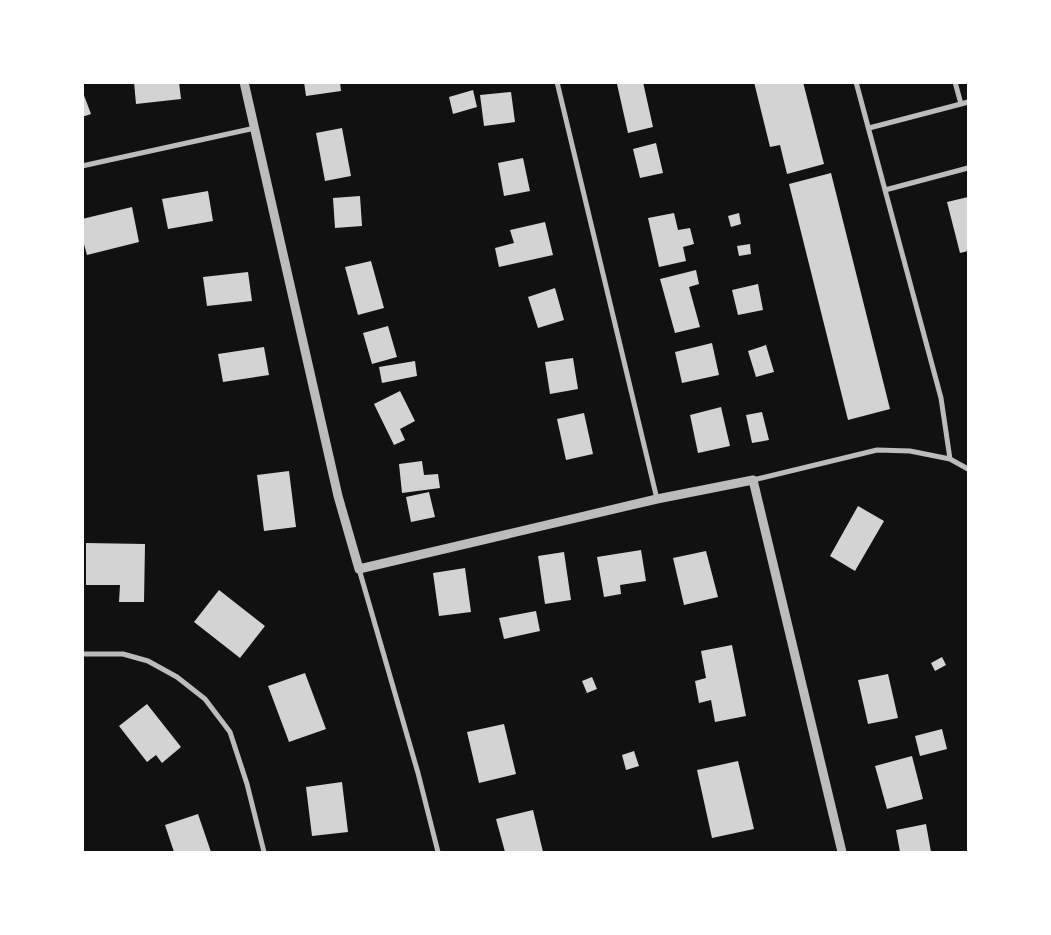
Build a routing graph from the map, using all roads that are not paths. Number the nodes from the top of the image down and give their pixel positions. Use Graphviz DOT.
graph roads {
  1 [pos="244,82"];
  2 [pos="557,82"];
  3 [pos="856,82"];
  4 [pos="955,82"];
  5 [pos="968,102"];
  6 [pos="961,104"];
  7 [pos="256,128"];
  8 [pos="869,128"];
  9 [pos="82,166"];
  10 [pos="968,168"];
  11 [pos="885,190"];
  12 [pos="950,459"];
  13 [pos="968,469"];
  14 [pos="752,480"];
  15 [pos="657,499"];
  16 [pos="359,569"];
  17 [pos="82,654"];
  18 [pos="264,852"];
  19 [pos="438,852"];
  20 [pos="842,852"];
  1 -- 7 [label="street"];
  2 -- 15 [label="street"];
  3 -- 8 [label="street"];
  4 -- 6 [label="street"];
  5 -- 6 [label="street"];
  6 -- 8 [label="street"];
  7 -- 9 [label="street"];
  7 -- 16 [label="street"];
  8 -- 11 [label="street"];
  10 -- 11 [label="street"];
  11 -- 12 [label="street"];
  12 -- 13 [label="street"];
  12 -- 14 [label="street"];
  14 -- 15 [label="street"];
  14 -- 20 [label="street"];
  15 -- 16 [label="street"];
  16 -- 19 [label="street"];
  17 -- 18 [label="street"];
}
